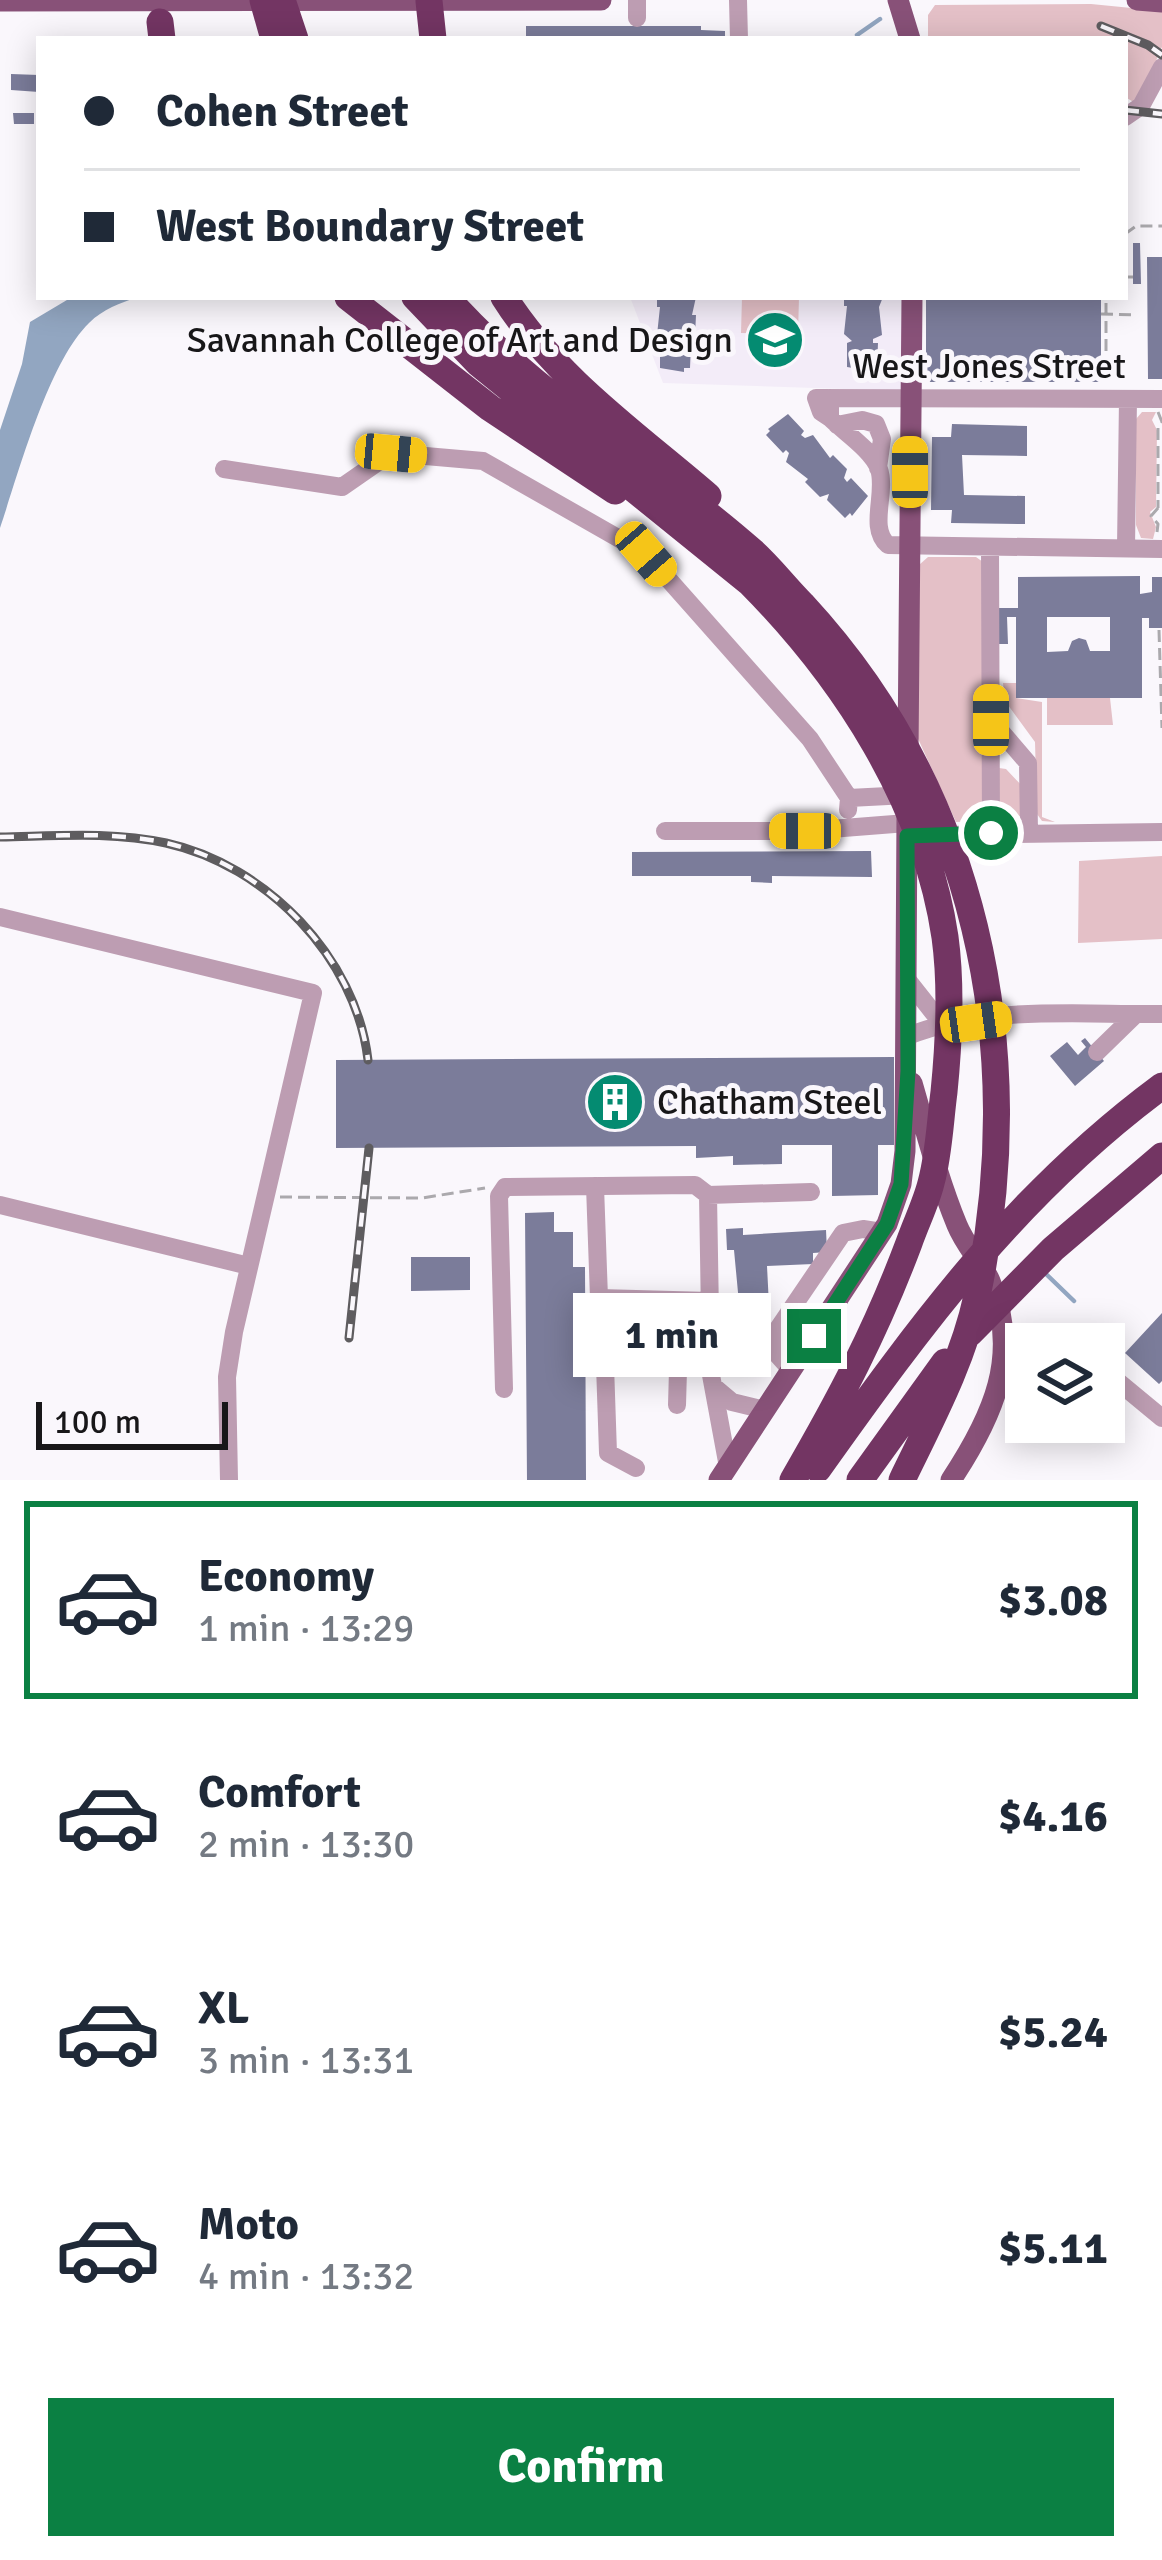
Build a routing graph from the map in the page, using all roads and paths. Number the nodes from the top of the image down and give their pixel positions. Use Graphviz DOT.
graph roads {
  1 [pos="263,0"];
  2 [pos="282,0"];
  3 [pos="429,0"];
  4 [pos="601,0"];
  5 [pos="738,0"];
  6 [pos="898,0"];
  7 [pos="1137,0"];
  8 [pos="0,1"];
  9 [pos="1162,2"];
  10 [pos="273,36"];
  11 [pos="294,36"];
  12 [pos="433,36"];
  13 [pos="739,36"];
  14 [pos="909,36"];
  15 [pos="1162,67"];
  16 [pos="1128,115"];
  17 [pos="1162,226"];
  18 [pos="1128,232"];
  19 [pos="1128,277"];
  20 [pos="1133,277"];
  21 [pos="352,300"];
  22 [pos="420,300"];
  23 [pos="447,300"];
  24 [pos="506,300"];
  25 [pos="912,300"];
  26 [pos="1106,300"];
  27 [pos="1104,314"];
  28 [pos="1137,315"];
  29 [pos="462,332"];
  30 [pos="1106,369"];
  31 [pos="911,398"];
  32 [pos="1128,399"];
  33 [pos="1159,408"];
  34 [pos="224,469"];
  35 [pos="1160,510"];
  36 [pos="1162,521"];
  37 [pos="910,546"];
  38 [pos="994,548"];
  39 [pos="1126,548"];
  40 [pos="1162,549"];
  41 [pos="710,550"];
  42 [pos="792,594"];
  43 [pos="1159,630"];
  44 [pos="995,724"];
  45 [pos="1162,728"];
  46 [pos="908,795"];
  47 [pos="849,798"];
  48 [pos="848,826"];
  49 [pos="907,830"];
  50 [pos="665,831"];
  51 [pos="1162,832"];
  52 [pos="991,833"];
  53 [pos="1029,833"];
  54 [pos="0,917"];
  55 [pos="906,978"];
  56 [pos="1136,1014"];
  57 [pos="1162,1014"];
  58 [pos="944,1025"];
  59 [pos="908,1036"];
  60 [pos="1097,1052"];
  61 [pos="908,1071"];
  62 [pos="1162,1086"];
  63 [pos="1162,1156"];
  64 [pos="596,1186"];
  65 [pos="505,1187"];
  66 [pos="811,1192"];
  67 [pos="708,1195"];
  68 [pos="266,1197"];
  69 [pos="0,1205"];
  70 [pos="885,1228"];
  71 [pos="959,1232"];
  72 [pos="249,1266"];
  73 [pos="710,1301"];
  74 [pos="680,1335"];
  75 [pos="710,1335"];
  76 [pos="791,1370"];
  77 [pos="713,1386"];
  78 [pos="1125,1387"];
  79 [pos="504,1389"];
  80 [pos="677,1405"];
  81 [pos="765,1410"];
  82 [pos="1162,1418"];
  83 [pos="1162,1434"];
  84 [pos="636,1468"];
  85 [pos="723,1473"];
  86 [pos="229,1480"];
  87 [pos="793,1480"];
  88 [pos="810,1480"];
  89 [pos="860,1480"];
  90 [pos="902,1480"];
  91 [pos="951,1480"];
  1 -- 10 [label="highway"];
  2 -- 11 [label="highway"];
  3 -- 4 [label="main road"];
  3 -- 8 [label="main road"];
  3 -- 12 [label="highway"];
  5 -- 13 [label="street"];
  6 -- 14 [label="main road"];
  7 -- 9 [label="main road"];
  15 -- 16 [label="street"];
  17 -- 18 [label="path"];
  19 -- 20 [label="path"];
  21 -- 41 [label="highway"];
  22 -- 29 [label="highway"];
  23 -- 29 [label="highway"];
  24 -- 42 [label="highway"];
  25 -- 31 [label="main road"];
  26 -- 27 [label="path"];
  27 -- 28 [label="path"];
  27 -- 30 [label="path"];
  29 -- 41 [label="highway"];
  29 -- 42 [label="highway"];
  31 -- 32 [label="street, West Jones Street"];
  31 -- 37 [label="main road"];
  31 -- 37 [label="street, West Jones Street"];
  32 -- 33 [label="street, West Jones Street"];
  32 -- 39 [label="street"];
  33 -- 35 [label="path"];
  34 -- 47 [label="street"];
  35 -- 36 [label="path"];
  37 -- 38 [label="street"];
  37 -- 46 [label="main road"];
  38 -- 39 [label="street"];
  38 -- 44 [label="street"];
  39 -- 40 [label="street"];
  41 -- 87 [label="highway"];
  42 -- 90 [label="highway"];
  43 -- 45 [label="path"];
  44 -- 52 [label="street"];
  44 -- 53 [label="street"];
  46 -- 47 [label="street"];
  46 -- 49 [label="main road"];
  47 -- 48 [label="street"];
  48 -- 49 [label="street"];
  48 -- 50 [label="street"];
  49 -- 52 [label="street"];
  49 -- 55 [label="main road"];
  51 -- 53 [label="street"];
  52 -- 53 [label="street"];
  54 -- 68 [label="street"];
  55 -- 58 [label="street"];
  55 -- 59 [label="main road"];
  56 -- 57 [label="street"];
  56 -- 58 [label="street"];
  56 -- 60 [label="street"];
  58 -- 59 [label="street"];
  59 -- 61 [label="main road"];
  61 -- 70 [label="main road"];
  61 -- 71 [label="main road"];
  62 -- 88 [label="highway"];
  63 -- 89 [label="highway"];
  64 -- 65 [label="street"];
  64 -- 67 [label="street"];
  64 -- 73 [label="street"];
  65 -- 68 [label="path"];
  65 -- 79 [label="street"];
  66 -- 67 [label="street"];
  67 -- 73 [label="street"];
  68 -- 72 [label="street"];
  69 -- 72 [label="street"];
  70 -- 71 [label="main road"];
  70 -- 76 [label="main road"];
  70 -- 76 [label="street"];
  71 -- 91 [label="main road"];
  72 -- 86 [label="street"];
  73 -- 75 [label="street"];
  74 -- 75 [label="street"];
  74 -- 80 [label="street"];
  74 -- 84 [label="street"];
  75 -- 77 [label="street"];
  76 -- 81 [label="main road"];
  77 -- 81 [label="street"];
  77 -- 85 [label="street"];
  78 -- 82 [label="street"];
  81 -- 85 [label="main road"];
  82 -- 83 [label="street"];
}
